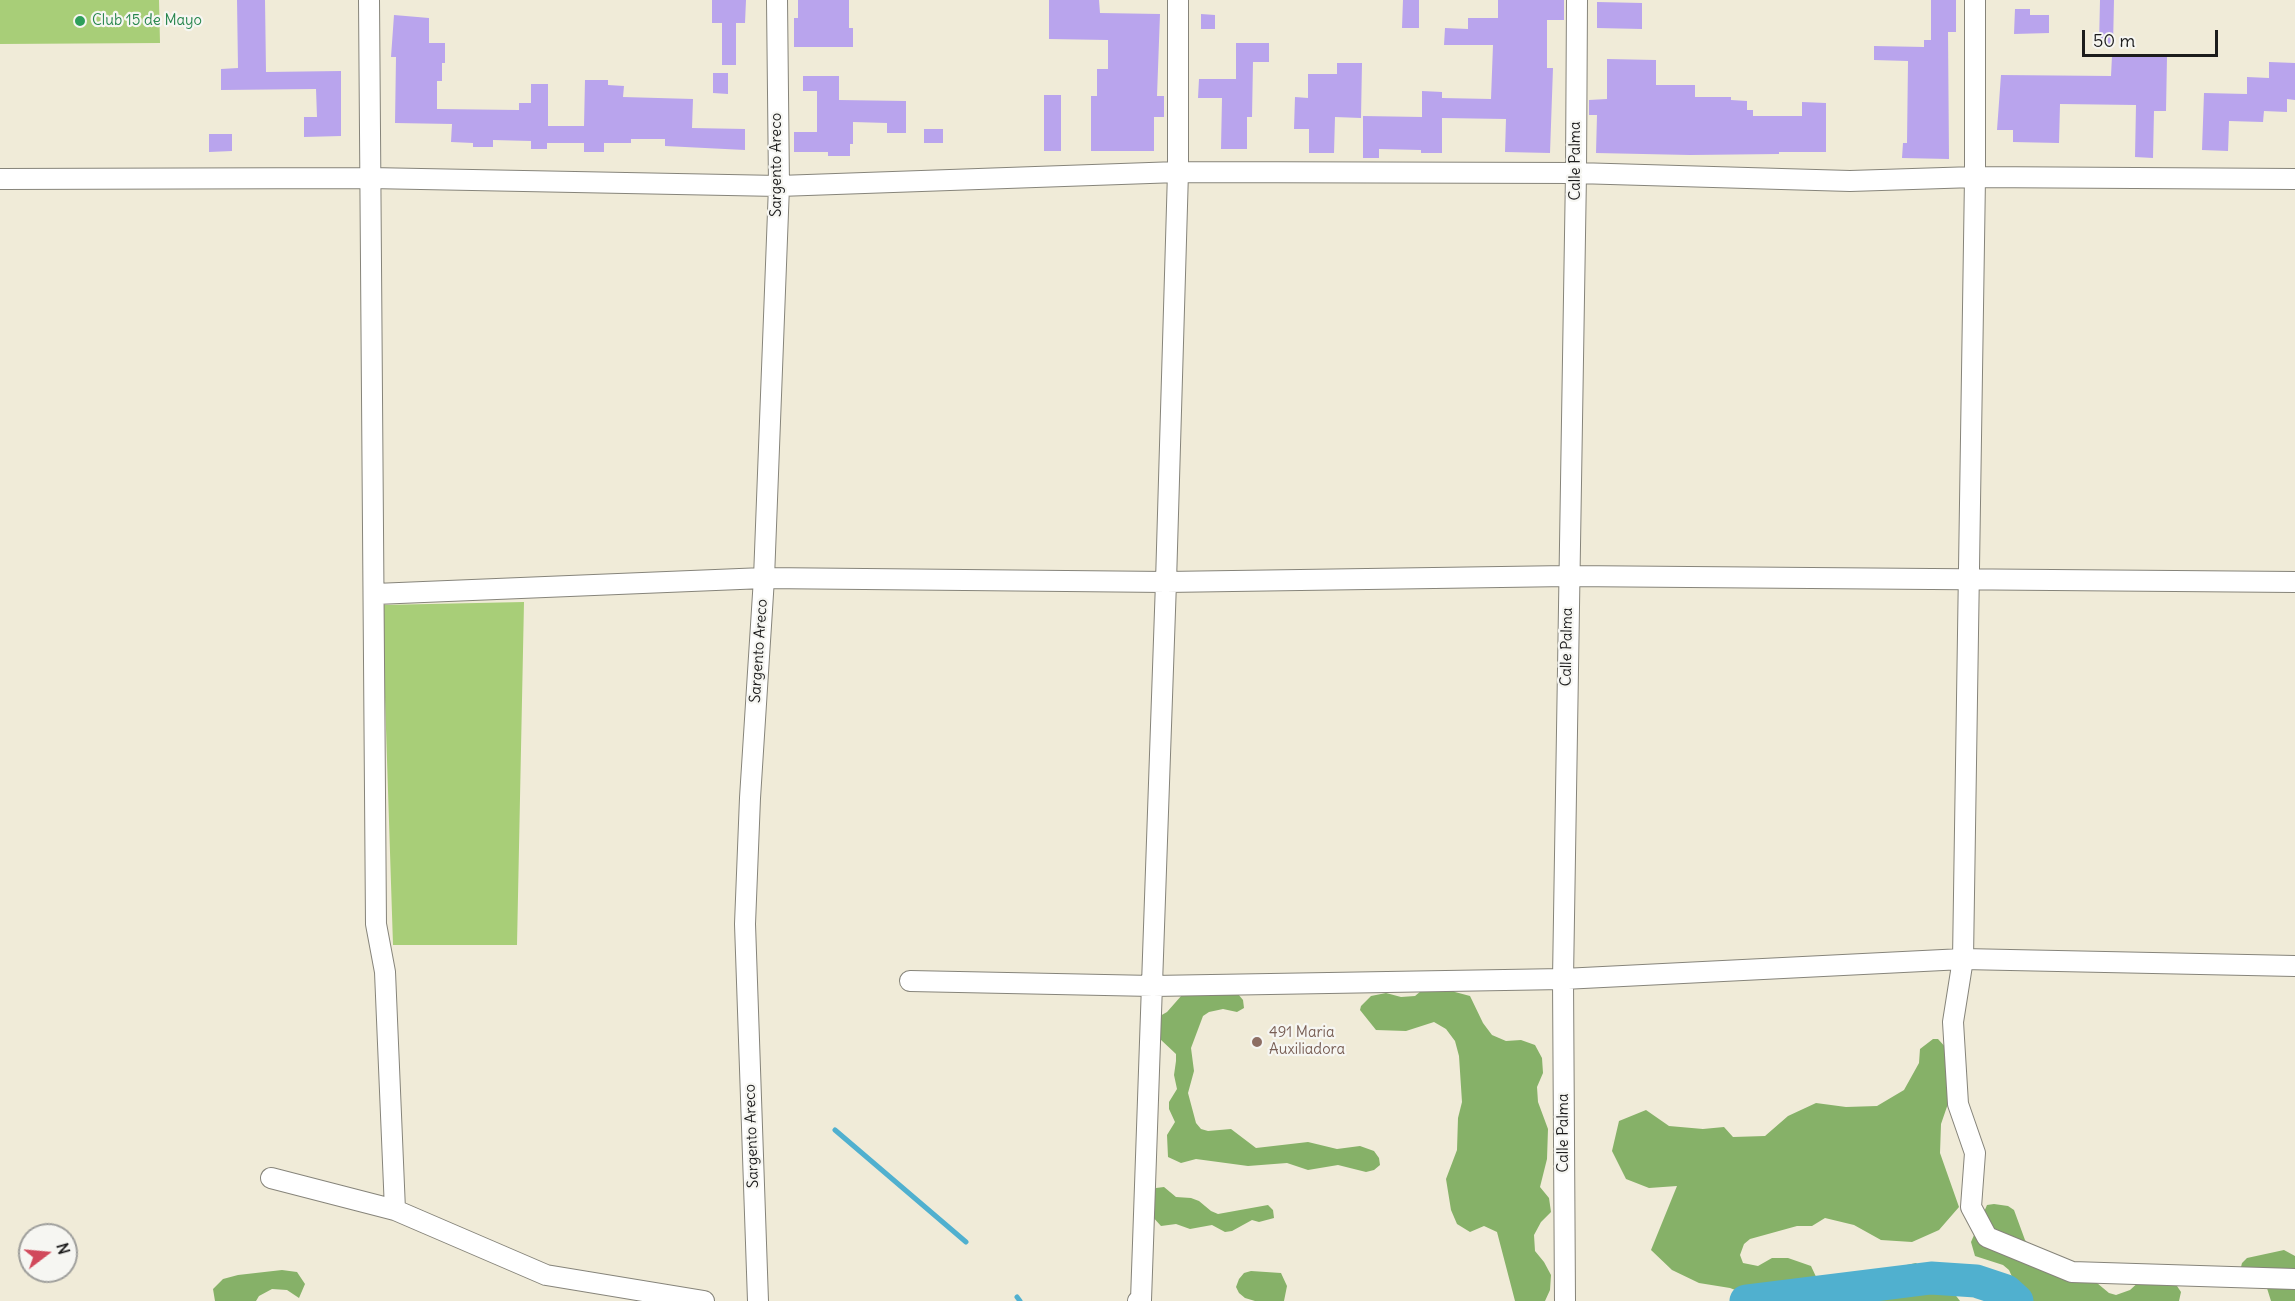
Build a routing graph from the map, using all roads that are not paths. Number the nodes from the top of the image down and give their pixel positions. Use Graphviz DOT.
graph roads {
  1 [pos="369,0"];
  2 [pos="777,0"];
  3 [pos="1178,0"];
  4 [pos="1577,0"];
  5 [pos="1975,0"];
  6 [pos="1178,172"];
  7 [pos="1576,173"];
  8 [pos="1975,177"];
  9 [pos="370,178"];
  10 [pos="0,179"];
  11 [pos="2295,179"];
  12 [pos="778,186"];
  13 [pos="1568,576"];
  14 [pos="764,578"];
  15 [pos="1968,578"];
  16 [pos="1166,582"];
  17 [pos="2295,582"];
  18 [pos="375,594"];
  19 [pos="1963,959"];
  20 [pos="2295,966"];
  21 [pos="1563,979"];
  22 [pos="910,981"];
  23 [pos="1153,986"];
  24 [pos="271,1178"];
  25 [pos="395,1210"];
  26 [pos="2295,1279"];
  27 [pos="1565,1298"];
  28 [pos="704,1301"];
  29 [pos="758,1301"];
  30 [pos="1138,1301"];
  1 -- 9 [label="street"];
  2 -- 12 [label="street, Sargento Areco"];
  3 -- 6 [label="street"];
  4 -- 7 [label="street, Calle Palma"];
  5 -- 8 [label="street"];
  6 -- 7 [label="street"];
  6 -- 12 [label="street"];
  6 -- 16 [label="street"];
  7 -- 8 [label="street"];
  7 -- 13 [label="street, Calle Palma"];
  8 -- 11 [label="street"];
  8 -- 15 [label="street"];
  9 -- 10 [label="street"];
  9 -- 12 [label="street"];
  9 -- 18 [label="street"];
  12 -- 14 [label="street, Sargento Areco"];
  13 -- 15 [label="street"];
  13 -- 16 [label="street"];
  13 -- 21 [label="street, Calle Palma"];
  14 -- 16 [label="street"];
  14 -- 18 [label="street"];
  14 -- 29 [label="street, Sargento Areco"];
  15 -- 17 [label="street"];
  15 -- 19 [label="street"];
  16 -- 23 [label="street"];
  18 -- 25 [label="street"];
  19 -- 20 [label="street"];
  19 -- 21 [label="street"];
  19 -- 26 [label="street"];
  21 -- 23 [label="street"];
  21 -- 27 [label="street, Calle Palma"];
  22 -- 23 [label="street"];
  23 -- 30 [label="street"];
  24 -- 25 [label="street"];
  25 -- 28 [label="street"];
}
